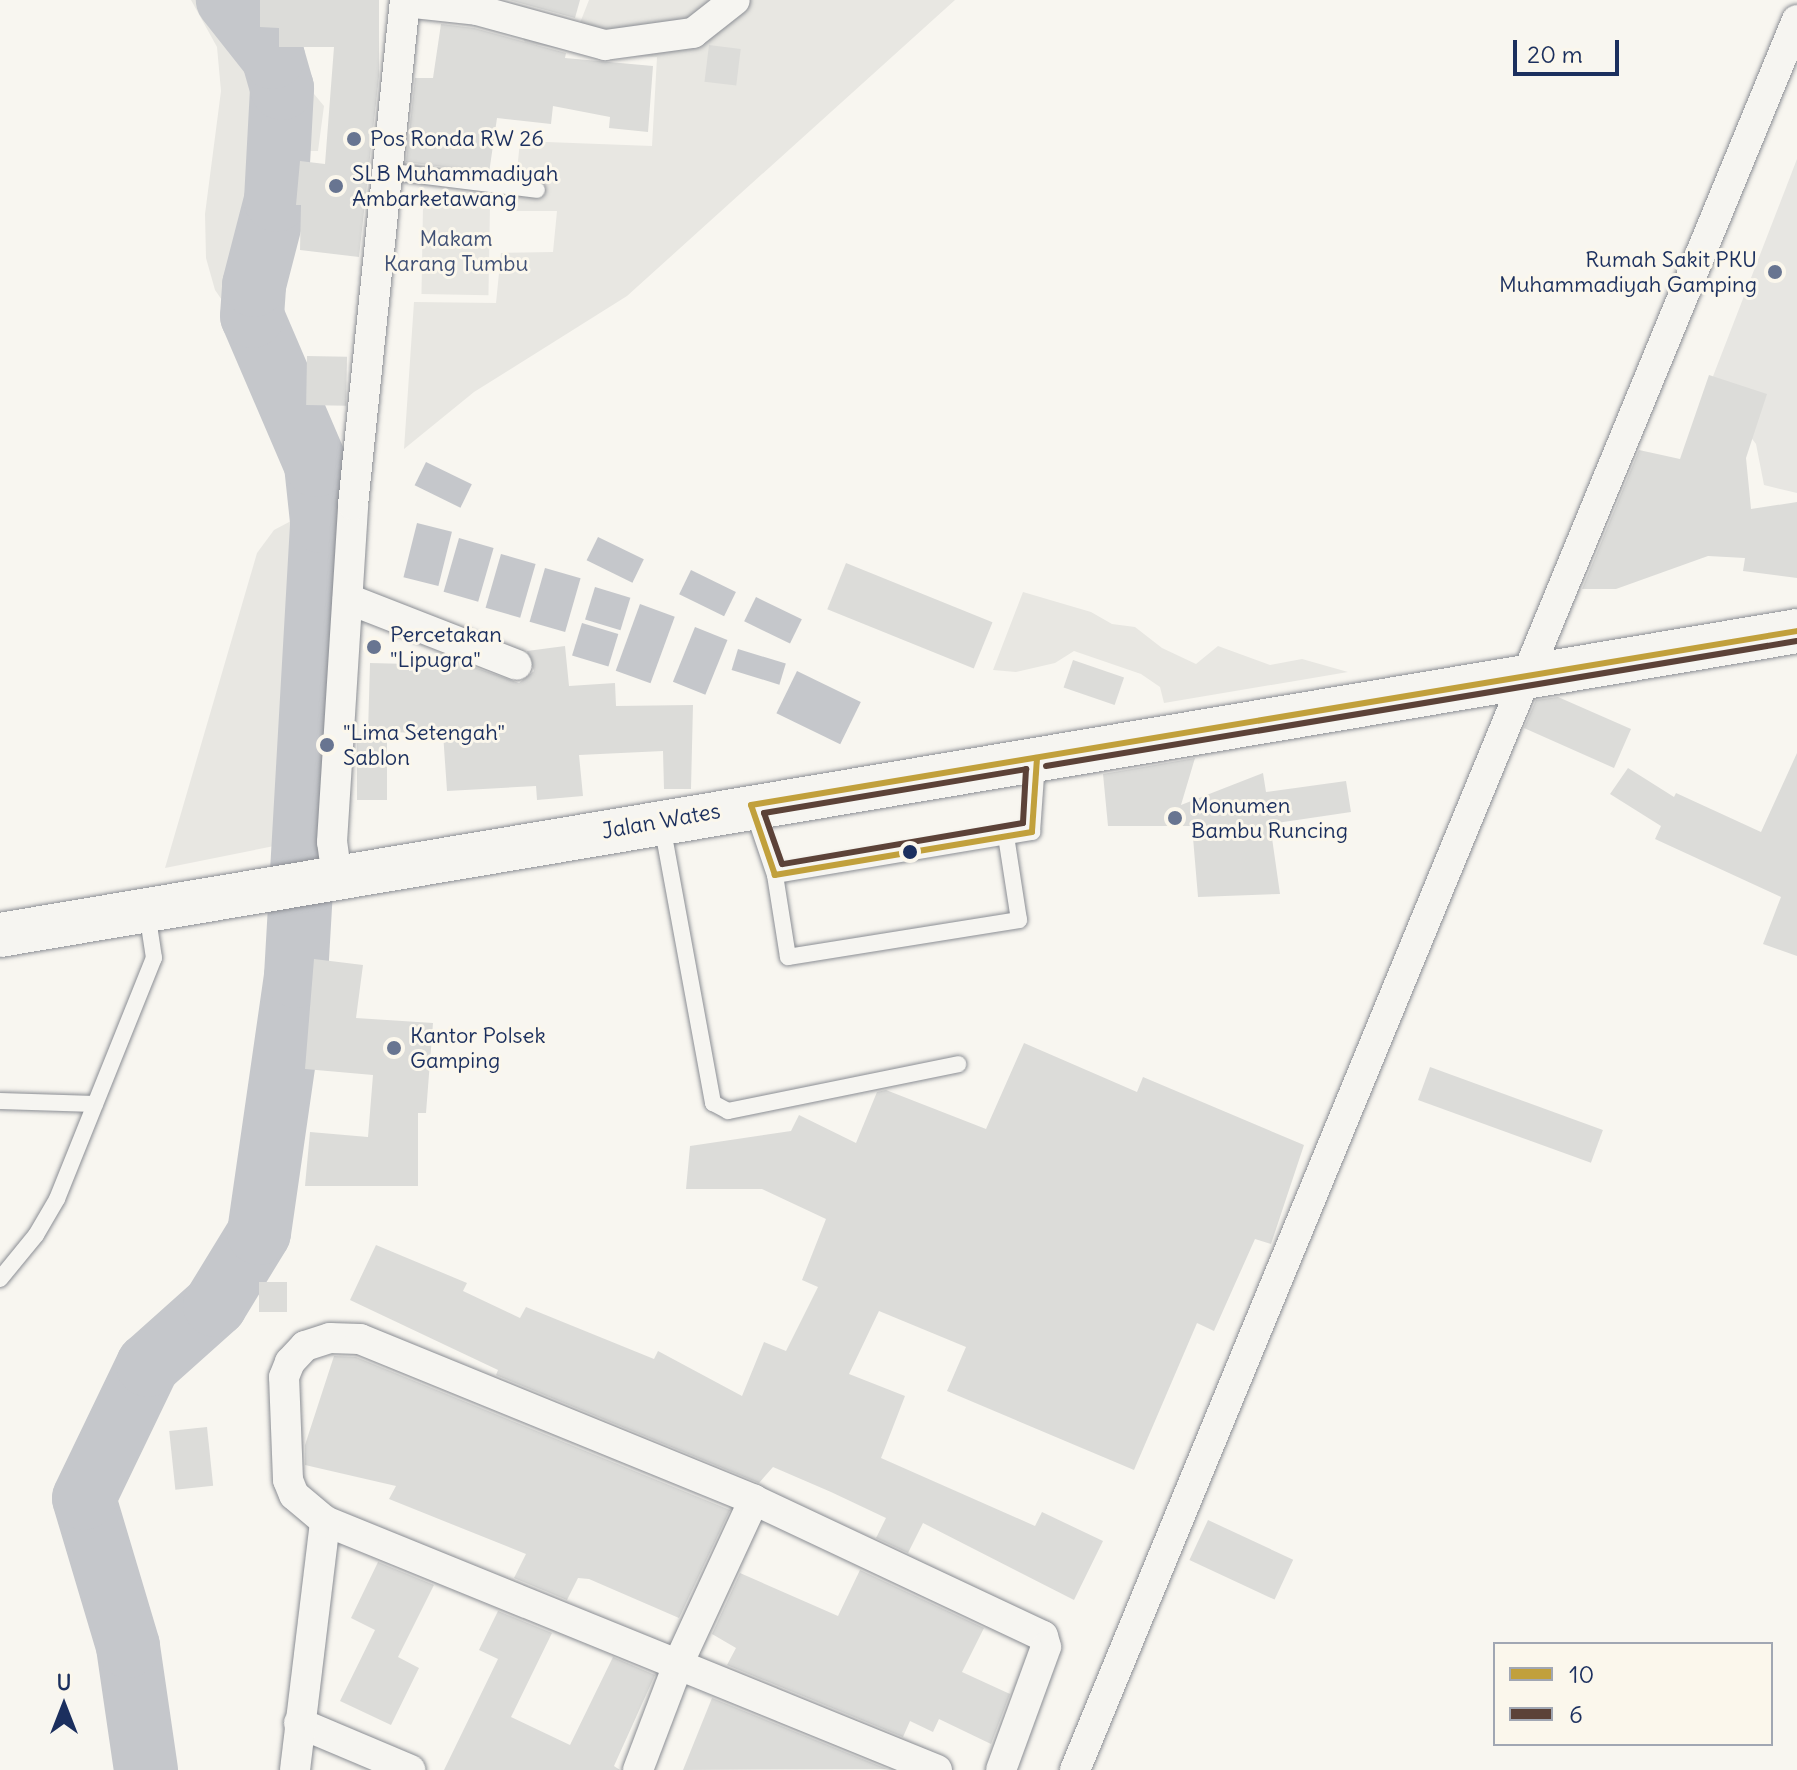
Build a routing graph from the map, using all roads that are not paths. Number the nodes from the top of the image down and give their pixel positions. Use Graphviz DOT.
graph roads {
  1 [pos="735,0"];
  2 [pos="405,1"];
  3 [pos="1797,20"];
  4 [pos="385,171"];
  5 [pos="537,190"];
  6 [pos="348,599"];
  7 [pos="1797,631"];
  8 [pos="517,665"];
  9 [pos="1530,675"];
  10 [pos="1037,758"];
  11 [pos="751,805"];
  12 [pos="662,821"];
  13 [pos="1006,836"];
  14 [pos="775,875"];
  15 [pos="322,879"];
  16 [pos="147,910"];
  17 [pos="0,935"];
  18 [pos="958,1064"];
  19 [pos="0,1101"];
  20 [pos="95,1104"];
  21 [pos="0,1279"];
  22 [pos="754,1500"];
  23 [pos="325,1521"];
  24 [pos="679,1662"];
  25 [pos="299,1723"];
  26 [pos="295,1770"];
  27 [pos="410,1770"];
  28 [pos="638,1770"];
  29 [pos="937,1770"];
  30 [pos="1001,1770"];
  31 [pos="1075,1770"];
  1 -- 2 [label="street"];
  2 -- 4 [label="street"];
  3 -- 9 [label="street"];
  4 -- 5 [label="lane"];
  4 -- 6 [label="street"];
  6 -- 8 [label="street"];
  6 -- 15 [label="street"];
  7 -- 9 [label="highway, Jalan Wates"];
  9 -- 10 [label="highway, Jalan Wates"];
  9 -- 31 [label="street"];
  10 -- 11 [label="highway, Jalan Wates"];
  10 -- 13 [label="lane"];
  11 -- 12 [label="highway, Jalan Wates"];
  11 -- 14 [label="lane"];
  12 -- 15 [label="highway, Jalan Wates"];
  12 -- 18 [label="lane"];
  13 -- 14 [label="lane"];
  13 -- 14 [label="lane"];
  15 -- 16 [label="highway, Jalan Wates"];
  16 -- 17 [label="highway, Jalan Wates"];
  16 -- 20 [label="lane"];
  19 -- 20 [label="lane"];
  20 -- 21 [label="lane"];
  22 -- 23 [label="street"];
  22 -- 24 [label="street"];
  22 -- 30 [label="street"];
  23 -- 24 [label="street"];
  23 -- 25 [label="street"];
  24 -- 28 [label="street"];
  24 -- 29 [label="street"];
  25 -- 26 [label="street"];
  25 -- 27 [label="street"];
}
